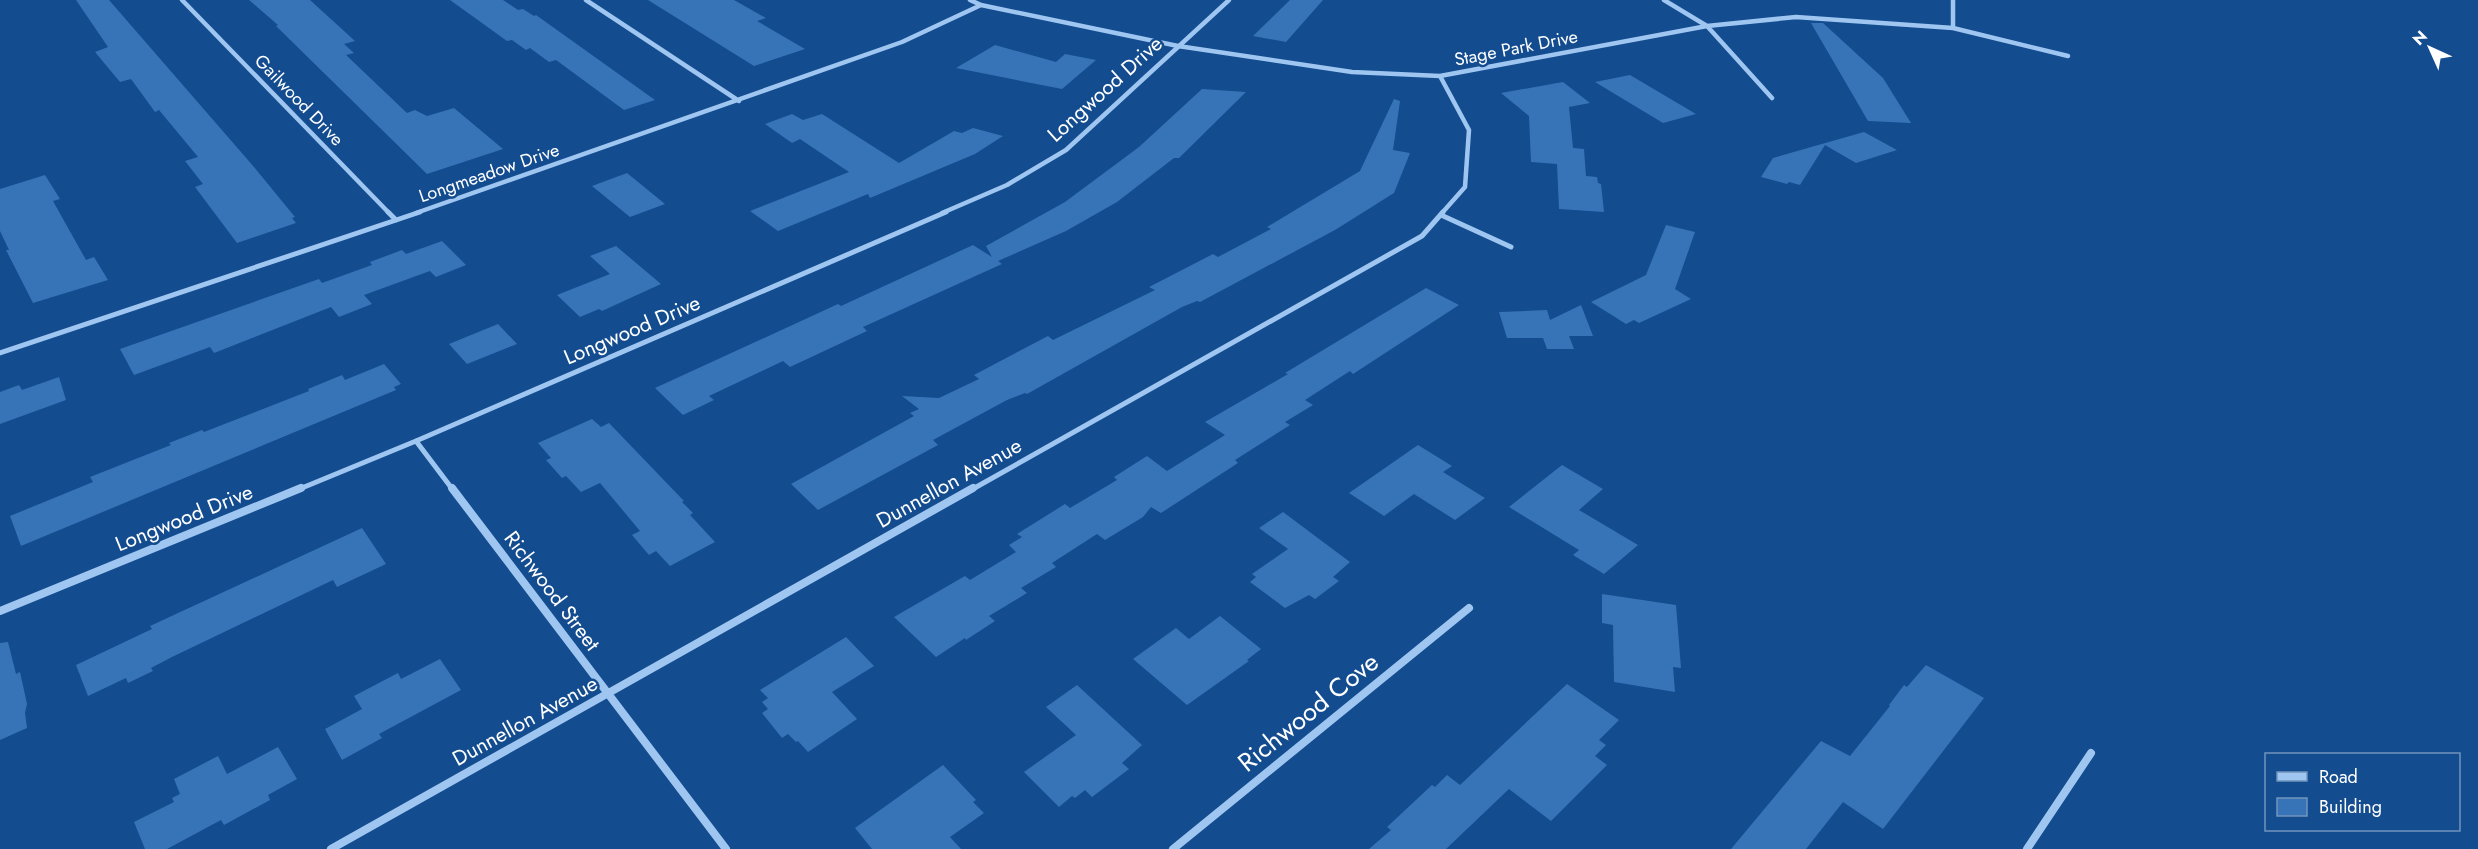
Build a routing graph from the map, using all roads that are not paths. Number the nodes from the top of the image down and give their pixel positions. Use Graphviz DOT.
graph roads {
  1 [pos="182,0"];
  2 [pos="586,0"];
  3 [pos="970,0"];
  4 [pos="1229,0"];
  5 [pos="1664,0"];
  6 [pos="1953,0"];
  7 [pos="981,6"];
  8 [pos="1707,26"];
  9 [pos="1953,28"];
  10 [pos="1178,46"];
  11 [pos="2068,56"];
  12 [pos="1440,76"];
  13 [pos="1772,98"];
  14 [pos="739,101"];
  15 [pos="1441,215"];
  16 [pos="396,220"];
  17 [pos="1510,247"];
  18 [pos="0,353"];
  19 [pos="416,441"];
  20 [pos="1469,608"];
  21 [pos="0,611"];
  22 [pos="609,693"];
  23 [pos="2091,753"];
  24 [pos="331,849"];
  25 [pos="726,849"];
  26 [pos="1173,849"];
  27 [pos="2027,849"];
  1 -- 16 [label="street, Gailwood Drive"];
  2 -- 14 [label="street"];
  3 -- 7 [label="street, Stage Park Drive"];
  4 -- 10 [label="street, Longwood Drive"];
  5 -- 8 [label="street"];
  6 -- 9 [label="street"];
  7 -- 10 [label="street, Stage Park Drive"];
  7 -- 14 [label="street, Longmeadow Drive"];
  8 -- 9 [label="street, Stage Park Drive"];
  8 -- 12 [label="street, Stage Park Drive"];
  8 -- 13 [label="street"];
  9 -- 11 [label="street, Stage Park Drive"];
  10 -- 12 [label="street, Stage Park Drive"];
  10 -- 19 [label="street, Longwood Drive"];
  12 -- 15 [label="street, Dunnellon Avenue"];
  14 -- 16 [label="street, Longmeadow Drive"];
  15 -- 17 [label="street"];
  15 -- 22 [label="street, Dunnellon Avenue"];
  16 -- 18 [label="street, Longmeadow Drive"];
  19 -- 21 [label="street, Longwood Drive"];
  19 -- 22 [label="street, Richwood Street"];
  20 -- 26 [label="street, Richwood Cove"];
  22 -- 24 [label="street, Dunnellon Avenue"];
  22 -- 25 [label="street, Richwood Street"];
  23 -- 27 [label="street"];
}
